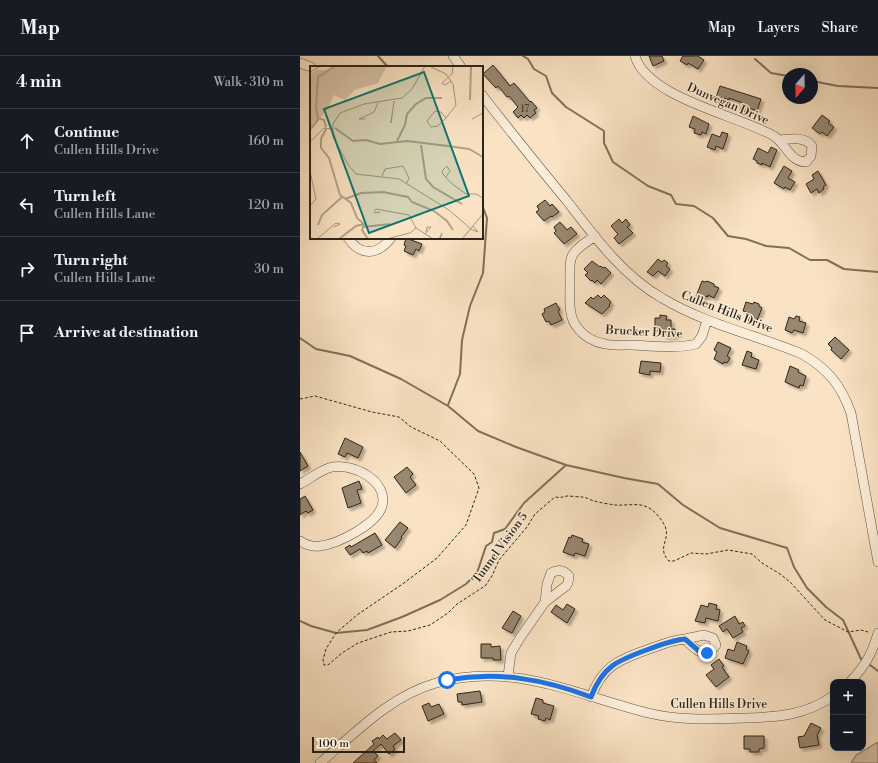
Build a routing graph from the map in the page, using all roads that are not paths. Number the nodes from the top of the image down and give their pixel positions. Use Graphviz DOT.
graph roads {
  1 [pos="453,56"];
  2 [pos="635,56"];
  3 [pos="300,63"];
  4 [pos="460,66"];
  5 [pos="310,68"];
  6 [pos="483,96"];
  7 [pos="780,140"];
  8 [pos="595,236"];
  9 [pos="349,239"];
  10 [pos="390,239"];
  11 [pos="707,320"];
  12 [pos="300,484"];
  13 [pos="300,541"];
  14 [pos="878,562"];
  15 [pos="545,602"];
  16 [pos="878,633"];
  17 [pos="685,639"];
  18 [pos="875,651"];
  19 [pos="508,676"];
  20 [pos="853,679"];
  21 [pos="591,697"];
  22 [pos="830,698"];
  23 [pos="320,763"];
  1 -- 4 [label="street"];
  2 -- 7 [label="street, Dunvegan Drive"];
  3 -- 5 [label="street"];
  6 -- 8 [label="street, Cullen Hills Drive"];
  8 -- 11 [label="street, Cullen Hills Drive"];
  8 -- 11 [label="street, Brucker Drive"];
  9 -- 10 [label="street"];
  11 -- 14 [label="street, Cullen Hills Drive"];
  12 -- 13 [label="street"];
  15 -- 19 [label="street"];
  16 -- 18 [label="street"];
  17 -- 21 [label="street"];
  18 -- 20 [label="street"];
  19 -- 21 [label="street, Cullen Hills Drive"];
  19 -- 23 [label="street, Cullen Hills Drive"];
  21 -- 22 [label="street, Cullen Hills Drive"];
}
